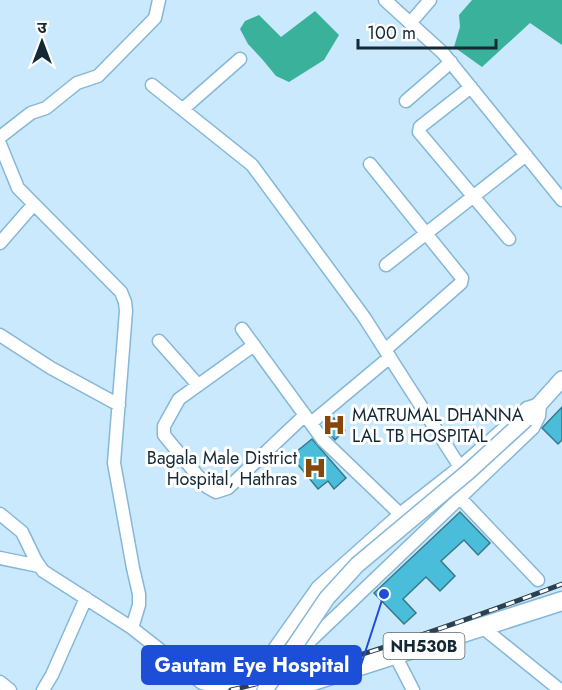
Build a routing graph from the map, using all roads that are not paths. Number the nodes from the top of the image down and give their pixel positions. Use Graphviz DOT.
graph roads {
  1 [pos="159,0"];
  2 [pos="385,0"];
  3 [pos="430,0"];
  4 [pos="411,22"];
  5 [pos="240,59"];
  6 [pos="451,62"];
  7 [pos="152,85"];
  8 [pos="471,87"];
  9 [pos="406,101"];
  10 [pos="183,109"];
  11 [pos="0,137"];
  12 [pos="0,144"];
  13 [pos="526,154"];
  14 [pos="370,164"];
  15 [pos="473,196"];
  16 [pos="562,200"];
  17 [pos="34,204"];
  18 [pos="426,234"];
  19 [pos="509,239"];
  20 [pos="0,243"];
  21 [pos="386,265"];
  22 [pos="242,329"];
  23 [pos="0,335"];
  24 [pos="159,341"];
  25 [pos="254,345"];
  26 [pos="387,354"];
  27 [pos="562,379"];
  28 [pos="198,385"];
  29 [pos="540,404"];
  30 [pos="118,405"];
  31 [pos="308,419"];
  32 [pos="460,467"];
  33 [pos="460,498"];
  34 [pos="0,514"];
  35 [pos="400,514"];
  36 [pos="0,558"];
  37 [pos="39,566"];
  38 [pos="538,580"];
  39 [pos="86,598"];
  40 [pos="562,601"];
  41 [pos="482,627"];
  42 [pos="132,628"];
  43 [pos="308,643"];
  44 [pos="395,655"];
  45 [pos="262,666"];
  46 [pos="0,681"];
  47 [pos="307,686"];
  48 [pos="10,690"];
  49 [pos="43,690"];
  50 [pos="249,690"];
  51 [pos="265,690"];
  52 [pos="285,690"];
  53 [pos="413,690"];
  54 [pos="560,690"];
  1 -- 11 [label="street"];
  2 -- 4 [label="street"];
  3 -- 4 [label="street"];
  4 -- 6 [label="street"];
  5 -- 10 [label="street"];
  6 -- 8 [label="street"];
  6 -- 9 [label="street"];
  7 -- 10 [label="street"];
  8 -- 13 [label="street"];
  8 -- 15 [label="street"];
  10 -- 26 [label="street"];
  12 -- 17 [label="street"];
  13 -- 15 [label="street"];
  13 -- 16 [label="street"];
  14 -- 18 [label="street"];
  15 -- 18 [label="street"];
  15 -- 19 [label="street"];
  17 -- 20 [label="street"];
  17 -- 30 [label="street"];
  18 -- 21 [label="street"];
  18 -- 26 [label="street"];
  22 -- 25 [label="street"];
  23 -- 30 [label="street"];
  24 -- 28 [label="street"];
  25 -- 28 [label="street"];
  25 -- 31 [label="street"];
  26 -- 31 [label="street"];
  26 -- 32 [label="street"];
  27 -- 29 [label="main road"];
  28 -- 31 [label="street"];
  29 -- 32 [label="street"];
  29 -- 33 [label="street"];
  29 -- 51 [label="main road, bridge"];
  30 -- 42 [label="street"];
  31 -- 35 [label="street"];
  32 -- 35 [label="street"];
  33 -- 38 [label="street"];
  33 -- 43 [label="street"];
  34 -- 37 [label="street"];
  35 -- 45 [label="street"];
  36 -- 37 [label="street"];
  37 -- 39 [label="street"];
  39 -- 42 [label="street"];
  39 -- 49 [label="street"];
  40 -- 41 [label="highway, NH530B"];
  41 -- 44 [label="highway, NH530B"];
  41 -- 54 [label="street"];
  42 -- 45 [label="street"];
  44 -- 47 [label="highway, NH530B"];
  44 -- 53 [label="street"];
  45 -- 50 [label="street"];
  46 -- 48 [label="street"];
  47 -- 52 [label="highway, NH530B"];
}
